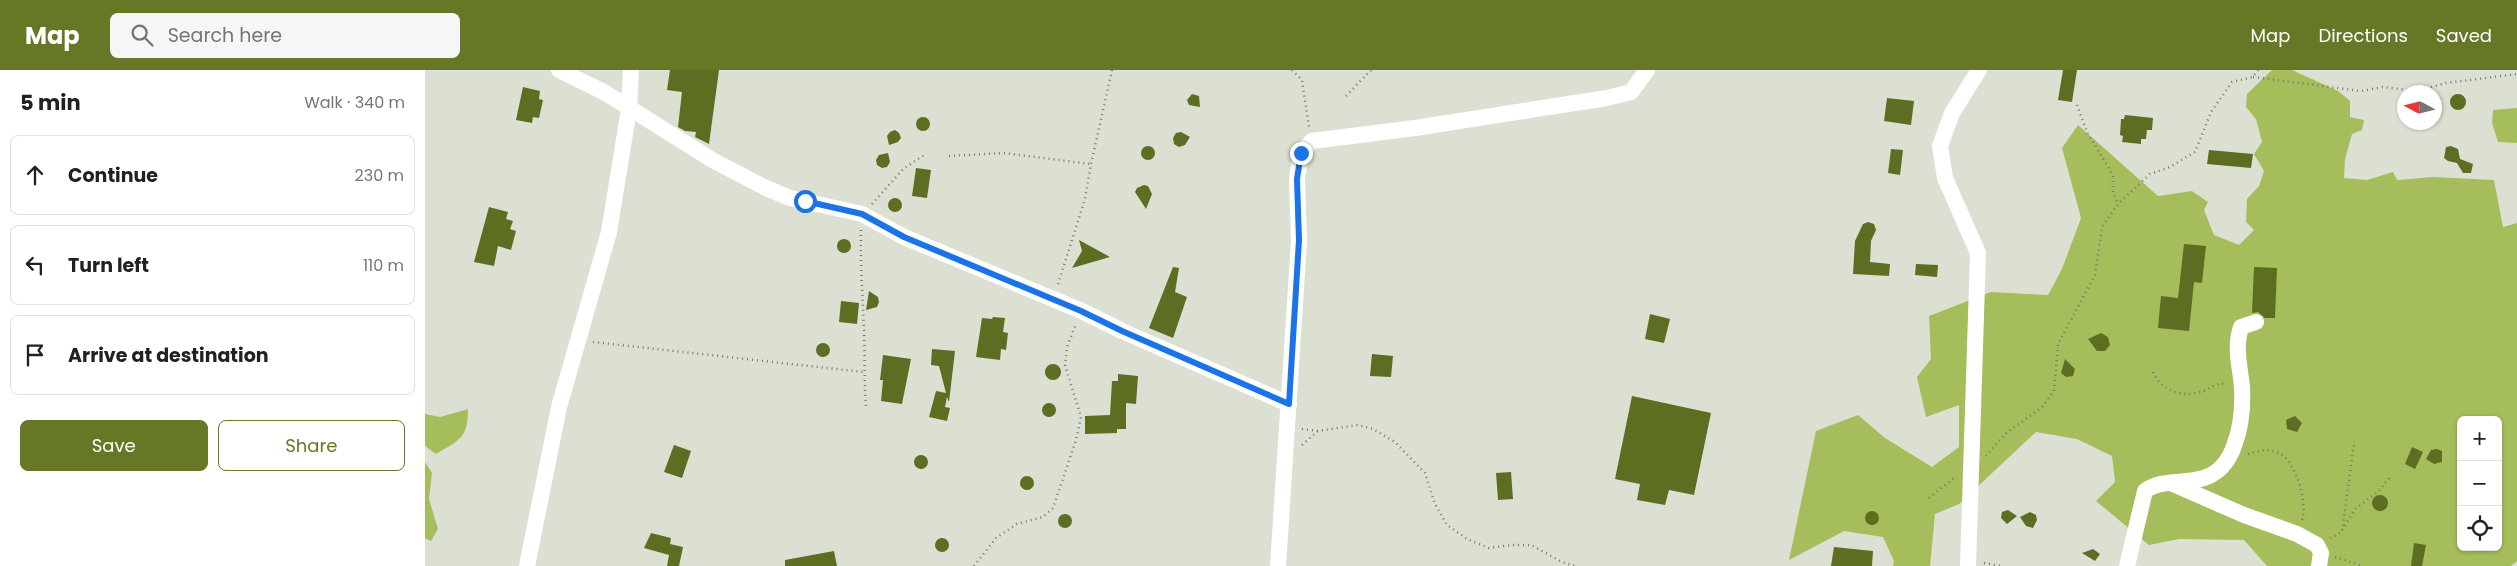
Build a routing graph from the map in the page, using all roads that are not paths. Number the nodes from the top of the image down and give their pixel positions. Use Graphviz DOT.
graph roads {
  1 [pos="559,70"];
  2 [pos="631,70"];
  3 [pos="1647,70"];
  4 [pos="1979,70"];
  5 [pos="629,109"];
  6 [pos="2256,322"];
  7 [pos="1289,404"];
  8 [pos="2173,484"];
  9 [pos="2319,555"];
  10 [pos="527,566"];
  11 [pos="1278,566"];
  12 [pos="1968,566"];
  13 [pos="2127,566"];
  1 -- 5 [label="street"];
  2 -- 5 [label="street"];
  3 -- 7 [label="street"];
  4 -- 12 [label="street"];
  5 -- 7 [label="street"];
  5 -- 10 [label="street"];
  6 -- 8 [label="street"];
  7 -- 11 [label="street"];
  8 -- 9 [label="street"];
  8 -- 13 [label="street"];
}
